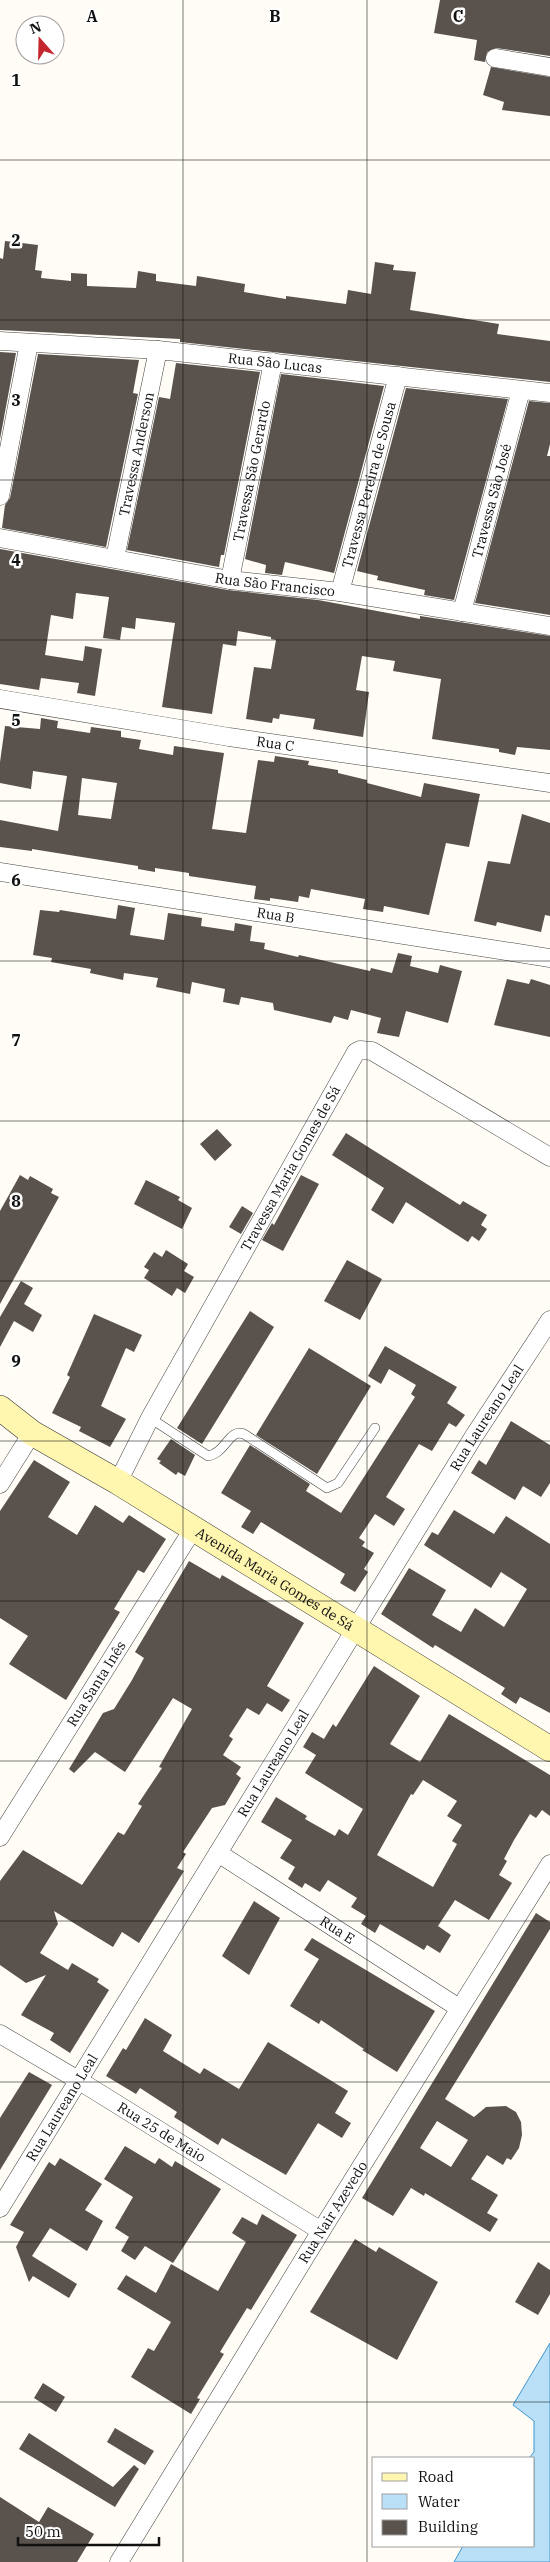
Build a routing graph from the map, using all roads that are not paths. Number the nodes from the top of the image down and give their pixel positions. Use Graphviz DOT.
graph roads {
  1 [pos="495,58"];
  2 [pos="550,66"];
  3 [pos="0,341"];
  4 [pos="30,342"];
  5 [pos="158,350"];
  6 [pos="273,362"];
  7 [pos="398,376"];
  8 [pos="521,390"];
  9 [pos="550,393"];
  10 [pos="0,496"];
  11 [pos="0,538"];
  12 [pos="115,558"];
  13 [pos="230,580"];
  14 [pos="340,592"];
  15 [pos="462,612"];
  16 [pos="550,626"];
  17 [pos="0,699"];
  18 [pos="550,783"];
  19 [pos="0,872"];
  20 [pos="550,958"];
  21 [pos="550,1157"];
  22 [pos="550,1320"];
  23 [pos="0,1408"];
  24 [pos="150,1418"];
  25 [pos="375,1428"];
  26 [pos="32,1432"];
  27 [pos="118,1482"];
  28 [pos="0,1484"];
  29 [pos="193,1529"];
  30 [pos="355,1628"];
  31 [pos="550,1748"];
  32 [pos="0,1837"];
  33 [pos="218,1853"];
  34 [pos="550,1864"];
  35 [pos="459,2008"];
  36 [pos="0,2034"];
  37 [pos="78,2080"];
  38 [pos="0,2208"];
  39 [pos="321,2231"];
  40 [pos="118,2562"];
  1 -- 2 [label="street"];
  3 -- 4 [label="street, Rua São Lucas"];
  4 -- 5 [label="street, Rua São Lucas"];
  4 -- 10 [label="street"];
  5 -- 6 [label="street, Rua São Lucas"];
  5 -- 12 [label="street, Travessa Anderson"];
  6 -- 7 [label="street, Rua São Lucas"];
  6 -- 13 [label="street, Travessa São Gerardo"];
  7 -- 8 [label="street, Rua São Lucas"];
  7 -- 14 [label="street, Travessa Pereira de Sousa"];
  8 -- 9 [label="street, Rua São Lucas"];
  8 -- 15 [label="street, Travessa São José"];
  11 -- 12 [label="street, Rua São Francisco"];
  12 -- 13 [label="street, Rua São Francisco"];
  13 -- 14 [label="street, Rua São Francisco"];
  14 -- 15 [label="street, Rua São Francisco"];
  15 -- 16 [label="street, Rua São Francisco"];
  17 -- 18 [label="street, Rua C"];
  19 -- 20 [label="street, Rua B"];
  21 -- 24 [label="street, Travessa Maria Gomes de Sá"];
  22 -- 30 [label="street, Rua Laureano Leal"];
  23 -- 26 [label="street, Avenida Maria Gomes de Sá"];
  24 -- 25 [label="lane"];
  24 -- 27 [label="street, Travessa Maria Gomes de Sá"];
  26 -- 27 [label="street, Avenida Maria Gomes de Sá"];
  26 -- 28 [label="street"];
  27 -- 29 [label="street, Avenida Maria Gomes de Sá"];
  29 -- 30 [label="street, Avenida Maria Gomes de Sá"];
  29 -- 32 [label="street, Rua Santa Inês"];
  30 -- 31 [label="street, Avenida Maria Gomes de Sá"];
  30 -- 33 [label="street, Rua Laureano Leal"];
  33 -- 35 [label="street, Rua E"];
  33 -- 37 [label="street, Rua Laureano Leal"];
  34 -- 35 [label="street, Rua Nair Azevedo"];
  35 -- 39 [label="street, Rua Nair Azevedo"];
  36 -- 37 [label="street, Rua 25 de Maio"];
  37 -- 38 [label="street, Rua Laureano Leal"];
  37 -- 39 [label="street, Rua 25 de Maio"];
  39 -- 40 [label="street, Rua Nair Azevedo"];
}
